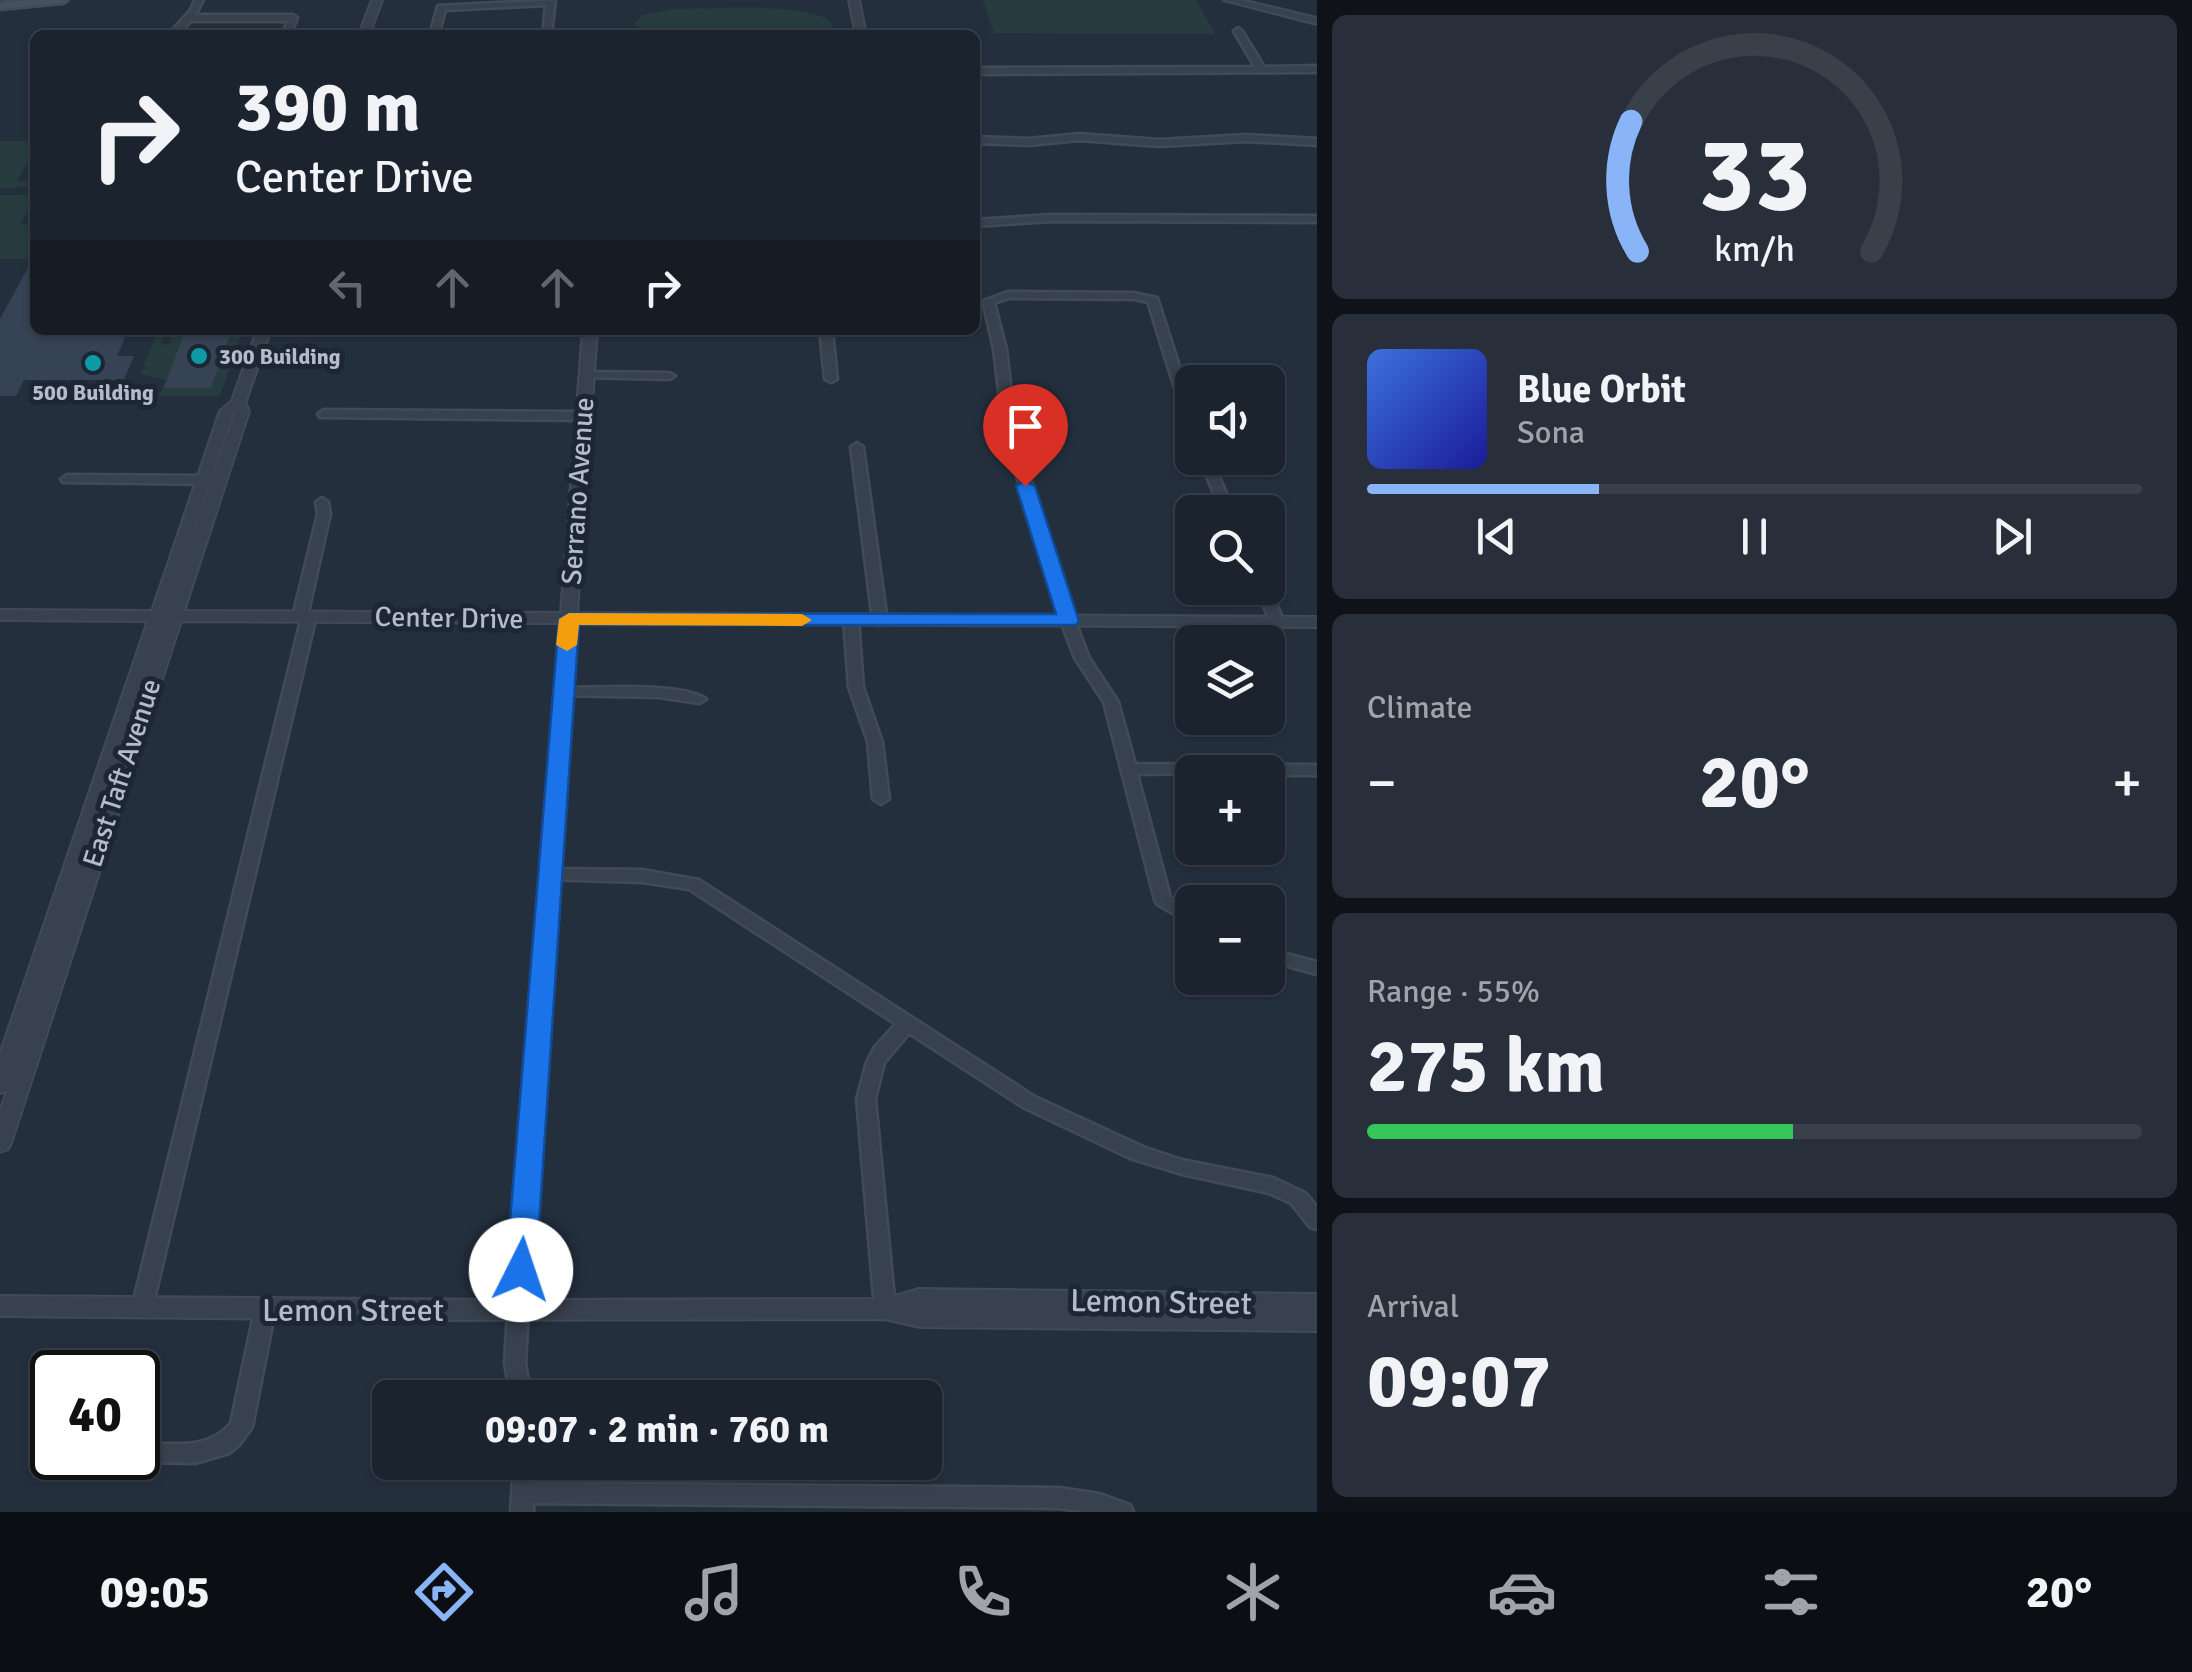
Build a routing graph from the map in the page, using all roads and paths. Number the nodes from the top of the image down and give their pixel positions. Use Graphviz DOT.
graph roads {
  1 [pos="62,0"];
  2 [pos="199,0"];
  3 [pos="377,0"];
  4 [pos="854,0"];
  5 [pos="1229,0"];
  6 [pos="34,1"];
  7 [pos="551,1"];
  8 [pos="0,6"];
  9 [pos="189,18"];
  10 [pos="1317,21"];
  11 [pos="177,30"];
  12 [pos="288,30"];
  13 [pos="366,30"];
  14 [pos="435,30"];
  15 [pos="548,30"];
  16 [pos="860,30"];
  17 [pos="1238,31"];
  18 [pos="1260,68"];
  19 [pos="1317,69"];
  20 [pos="980,71"];
  21 [pos="980,140"];
  22 [pos="1317,142"];
  23 [pos="1317,219"];
  24 [pos="980,224"];
  25 [pos="262,335"];
  26 [pos="590,335"];
  27 [pos="827,335"];
  28 [pos="1175,367"];
  29 [pos="586,376"];
  30 [pos="669,376"];
  31 [pos="832,379"];
  32 [pos="324,414"];
  33 [pos="583,416"];
  34 [pos="858,446"];
  35 [pos="68,479"];
  36 [pos="212,480"];
  37 [pos="322,502"];
  38 [pos="1270,605"];
  39 [pos="0,615"];
  40 [pos="167,616"];
  41 [pos="304,616"];
  42 [pos="569,619"];
  43 [pos="850,620"];
  44 [pos="880,620"];
  45 [pos="1068,621"];
  46 [pos="1277,622"];
  47 [pos="1317,622"];
  48 [pos="563,692"];
  49 [pos="699,699"];
  50 [pos="1130,770"];
  51 [pos="1317,770"];
  52 [pos="881,799"];
  53 [pos="550,875"];
  54 [pos="1175,907"];
  55 [pos="1285,960"];
  56 [pos="1317,968"];
  57 [pos="46,977"];
  58 [pos="909,1022"];
  59 [pos="0,1086"];
  60 [pos="0,1143"];
  61 [pos="1317,1220"];
  62 [pos="1317,1304"];
  63 [pos="0,1306"];
  64 [pos="142,1308"];
  65 [pos="885,1309"];
  66 [pos="264,1310"];
  67 [pos="518,1310"];
  68 [pos="1317,1321"];
  69 [pos="518,1380"];
  70 [pos="160,1451"];
  71 [pos="523,1503"];
  72 [pos="1122,1512"];
  1 -- 6 [label="main road"];
  2 -- 9 [label="street"];
  3 -- 13 [label="street"];
  4 -- 16 [label="street"];
  5 -- 10 [label="street"];
  6 -- 8 [label="main road"];
  7 -- 14 [label="street"];
  7 -- 15 [label="street"];
  9 -- 11 [label="street"];
  9 -- 12 [label="street"];
  17 -- 18 [label="street"];
  18 -- 19 [label="street"];
  18 -- 20 [label="street"];
  21 -- 22 [label="street"];
  23 -- 24 [label="street"];
  25 -- 36 [label="street, East Taft Avenue"];
  26 -- 29 [label="street, Serrano Avenue"];
  27 -- 31 [label="street"];
  28 -- 45 [label="street"];
  29 -- 30 [label="street"];
  29 -- 33 [label="street, Serrano Avenue"];
  32 -- 33 [label="street"];
  33 -- 42 [label="street, Serrano Avenue"];
  34 -- 44 [label="street"];
  35 -- 36 [label="street"];
  36 -- 40 [label="street, East Taft Avenue"];
  37 -- 41 [label="street"];
  38 -- 46 [label="street"];
  39 -- 40 [label="street, Center Drive"];
  40 -- 41 [label="street, Center Drive"];
  40 -- 57 [label="street, East Taft Avenue"];
  41 -- 42 [label="street, Center Drive"];
  41 -- 64 [label="street"];
  42 -- 43 [label="street, Center Drive"];
  42 -- 48 [label="street, Serrano Avenue"];
  43 -- 44 [label="street, Center Drive"];
  43 -- 52 [label="street"];
  44 -- 45 [label="street, Center Drive"];
  45 -- 46 [label="street, Center Drive"];
  45 -- 50 [label="street"];
  46 -- 47 [label="street, Center Drive"];
  48 -- 49 [label="street"];
  48 -- 53 [label="street, Serrano Avenue"];
  50 -- 51 [label="street"];
  50 -- 54 [label="street"];
  53 -- 58 [label="street"];
  53 -- 67 [label="street, Serrano Avenue"];
  55 -- 56 [label="street"];
  57 -- 59 [label="street, East Taft Avenue"];
  57 -- 60 [label="street, East Taft Avenue"];
  58 -- 61 [label="street"];
  58 -- 65 [label="street"];
  62 -- 65 [label="street, Lemon Street"];
  63 -- 64 [label="street, Lemon Street"];
  64 -- 66 [label="street, Lemon Street"];
  65 -- 67 [label="street, Lemon Street"];
  65 -- 68 [label="street, Lemon Street"];
  66 -- 67 [label="street, Lemon Street"];
  66 -- 70 [label="street"];
  67 -- 69 [label="street"];
  71 -- 72 [label="street"];
}
